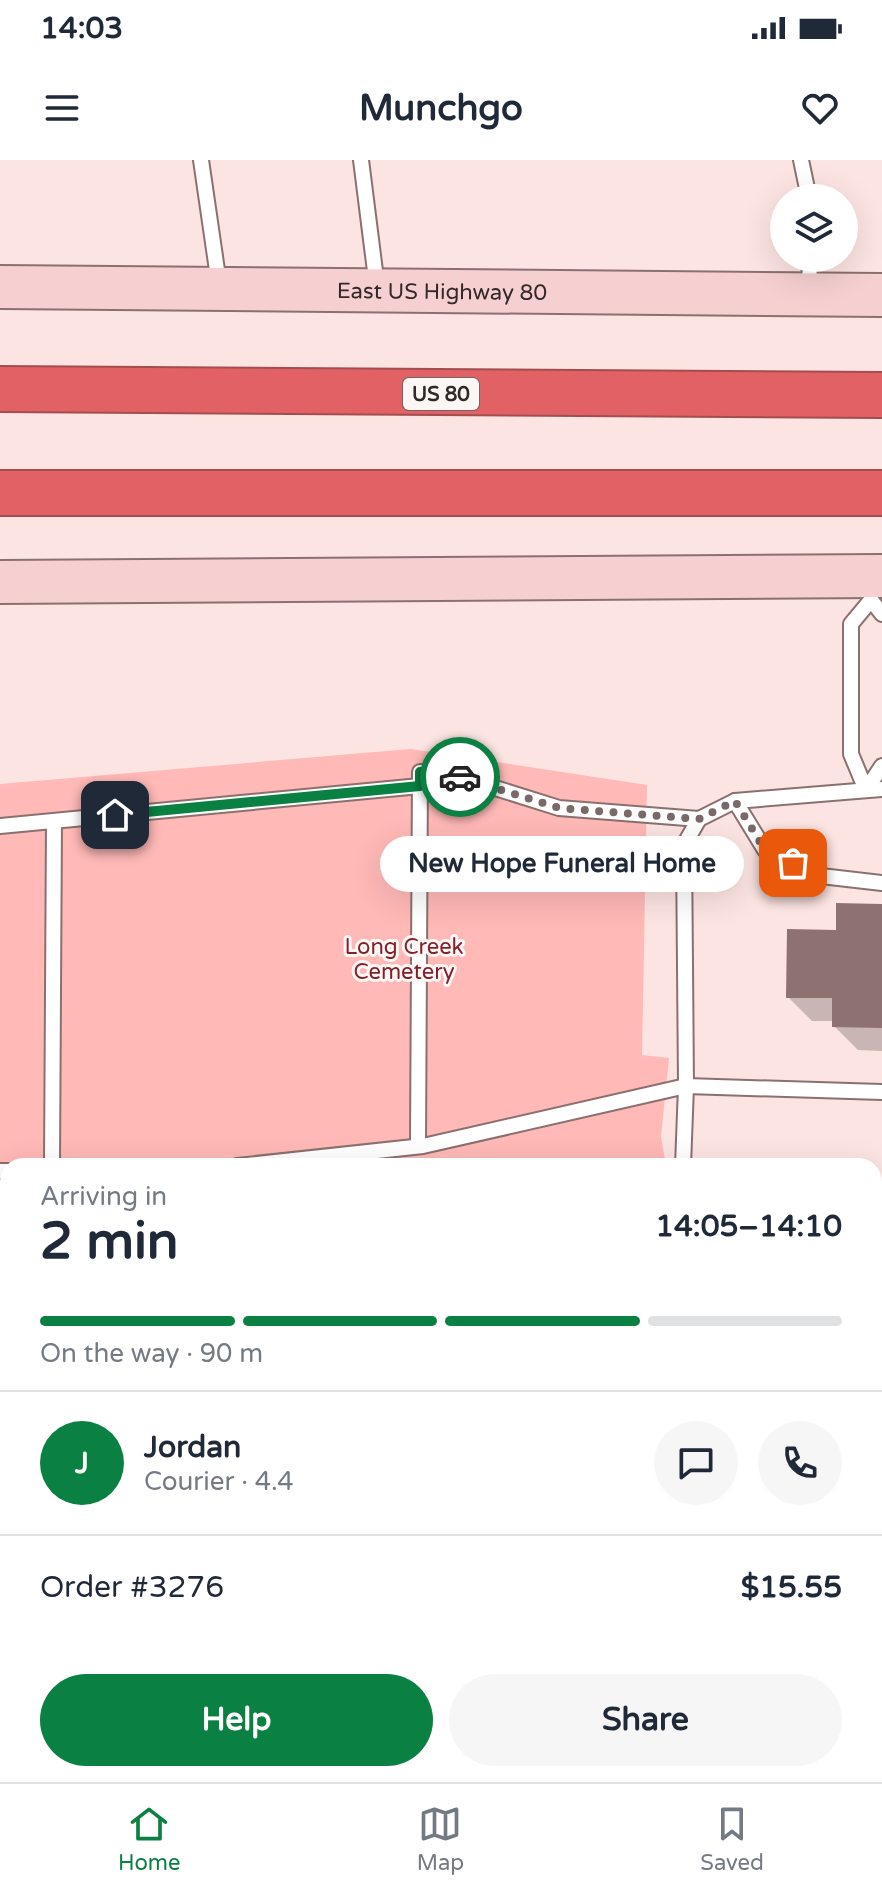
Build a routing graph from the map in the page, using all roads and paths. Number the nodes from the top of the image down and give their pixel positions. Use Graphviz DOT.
graph roads {
  1 [pos="201,160"];
  2 [pos="361,160"];
  3 [pos="801,160"];
  4 [pos="806,184"];
  5 [pos="810,276"];
  6 [pos="0,287"];
  7 [pos="219,288"];
  8 [pos="377,290"];
  9 [pos="882,295"];
  10 [pos="0,389"];
  11 [pos="882,395"];
  12 [pos="0,493"];
  13 [pos="882,493"];
  14 [pos="0,582"];
  15 [pos="876,592"];
  16 [pos="882,766"];
  17 [pos="420,786"];
  18 [pos="882,789"];
  19 [pos="866,790"];
  20 [pos="735,801"];
  21 [pos="699,819"];
  22 [pos="54,821"];
  23 [pos="0,826"];
  24 [pos="882,883"];
  25 [pos="686,1086"];
  26 [pos="882,1092"];
  27 [pos="418,1146"];
  28 [pos="53,1158"];
  29 [pos="309,1158"];
  30 [pos="683,1158"];
  1 -- 7 [label="lane"];
  2 -- 8 [label="lane"];
  3 -- 4 [label="lane"];
  5 -- 8 [label="main road, East US Highway 80"];
  5 -- 9 [label="main road, East US Highway 80"];
  6 -- 7 [label="main road, East US Highway 80"];
  7 -- 8 [label="main road, East US Highway 80"];
  10 -- 11 [label="highway, US 80"];
  12 -- 13 [label="highway"];
  14 -- 15 [label="main road"];
  15 -- 19 [label="lane"];
  16 -- 19 [label="lane"];
  17 -- 21 [label="lane"];
  17 -- 22 [label="lane"];
  17 -- 27 [label="lane"];
  18 -- 19 [label="lane"];
  19 -- 20 [label="lane"];
  20 -- 21 [label="lane"];
  20 -- 24 [label="lane"];
  21 -- 25 [label="lane"];
  22 -- 23 [label="lane"];
  22 -- 28 [label="lane"];
  25 -- 26 [label="lane"];
  25 -- 27 [label="lane"];
  25 -- 30 [label="lane"];
  27 -- 29 [label="lane"];
}
